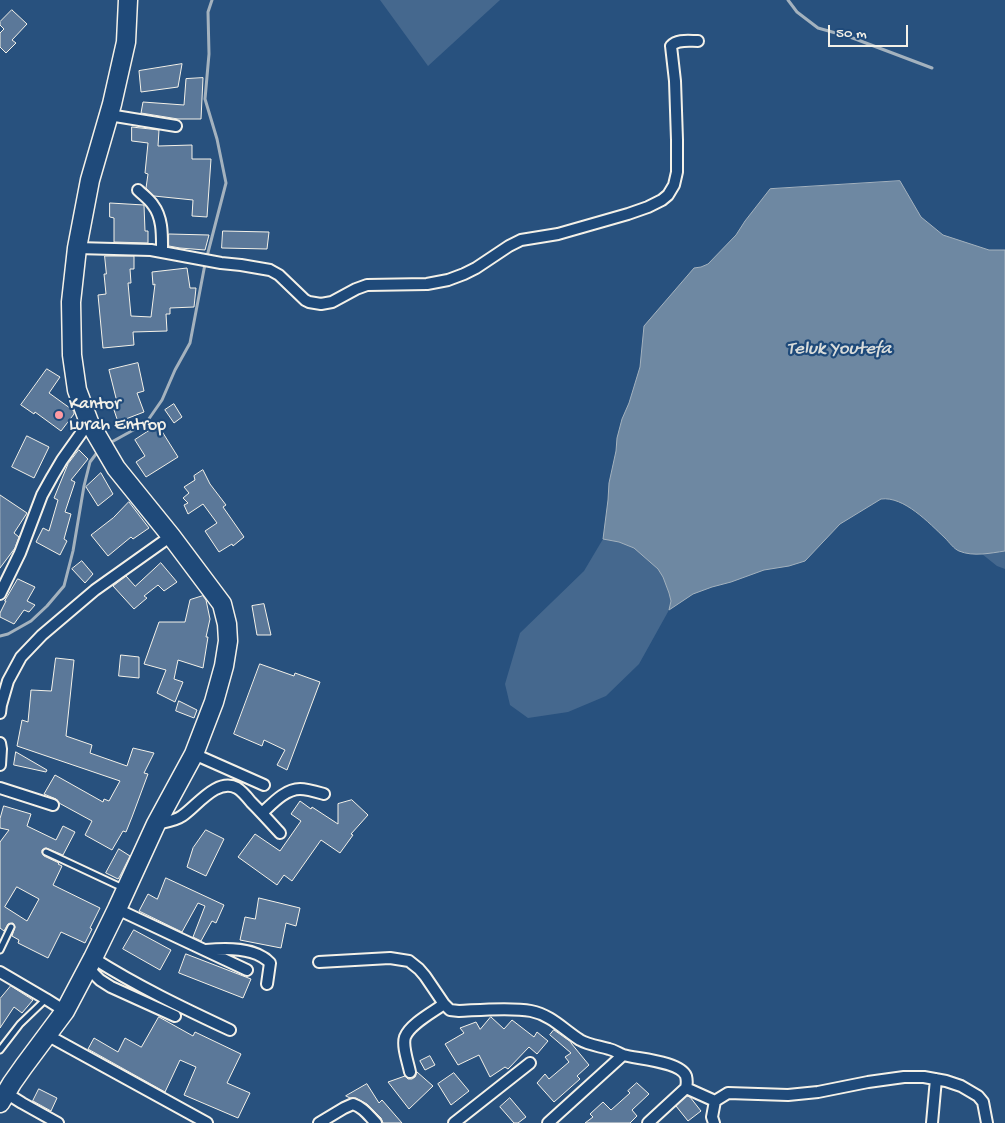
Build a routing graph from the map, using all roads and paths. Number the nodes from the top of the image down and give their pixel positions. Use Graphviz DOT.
graph roads {
  1 [pos="128,0"];
  2 [pos="698,41"];
  3 [pos="109,115"];
  4 [pos="176,126"];
  5 [pos="138,190"];
  6 [pos="77,248"];
  7 [pos="167,253"];
  8 [pos="89,422"];
  9 [pos="171,536"];
  10 [pos="0,594"];
  11 [pos="0,713"];
  12 [pos="0,743"];
  13 [pos="194,754"];
  14 [pos="0,765"];
  15 [pos="264,785"];
  16 [pos="0,788"];
  17 [pos="324,794"];
  18 [pos="53,805"];
  19 [pos="262,813"];
  20 [pos="156,824"];
  21 [pos="280,833"];
  22 [pos="46,852"];
  23 [pos="125,890"];
  24 [pos="117,909"];
  25 [pos="11,927"];
  26 [pos="0,950"];
  27 [pos="205,951"];
  28 [pos="319,962"];
  29 [pos="91,963"];
  30 [pos="246,970"];
  31 [pos="0,972"];
  32 [pos="267,984"];
  33 [pos="46,999"];
  34 [pos="444,1004"];
  35 [pos="65,1011"];
  36 [pos="175,1016"];
  37 [pos="230,1030"];
  38 [pos="47,1035"];
  39 [pos="0,1050"];
  40 [pos="623,1055"];
  41 [pos="530,1063"];
  42 [pos="410,1072"];
  43 [pos="936,1079"];
  44 [pos="686,1088"];
  45 [pos="3,1098"];
  46 [pos="716,1101"];
  47 [pos="58,1123"];
  48 [pos="207,1123"];
  49 [pos="319,1123"];
  50 [pos="376,1123"];
  51 [pos="454,1123"];
  52 [pos="548,1123"];
  53 [pos="648,1123"];
  54 [pos="714,1123"];
  55 [pos="932,1123"];
  56 [pos="987,1123"];
  1 -- 3 [label="highway"];
  2 -- 7 [label="street"];
  3 -- 4 [label="street"];
  3 -- 6 [label="highway"];
  5 -- 7 [label="street"];
  6 -- 7 [label="street"];
  6 -- 8 [label="highway"];
  8 -- 9 [label="highway"];
  8 -- 10 [label="street"];
  9 -- 11 [label="street"];
  9 -- 13 [label="highway"];
  12 -- 14 [label="street"];
  13 -- 15 [label="street"];
  13 -- 20 [label="highway"];
  16 -- 18 [label="street"];
  17 -- 19 [label="street"];
  19 -- 20 [label="street"];
  19 -- 21 [label="street"];
  20 -- 23 [label="highway"];
  22 -- 23 [label="lane"];
  23 -- 24 [label="highway"];
  24 -- 27 [label="street"];
  24 -- 29 [label="highway"];
  25 -- 26 [label="lane"];
  27 -- 30 [label="street"];
  27 -- 32 [label="street"];
  28 -- 34 [label="street"];
  29 -- 35 [label="highway"];
  29 -- 36 [label="street"];
  29 -- 37 [label="street"];
  31 -- 33 [label="street"];
  33 -- 35 [label="street"];
  33 -- 39 [label="lane"];
  34 -- 40 [label="street"];
  34 -- 42 [label="street"];
  35 -- 38 [label="highway"];
  38 -- 45 [label="highway"];
  38 -- 48 [label="street"];
  40 -- 44 [label="street"];
  40 -- 52 [label="street"];
  41 -- 51 [label="street"];
  43 -- 46 [label="street"];
  43 -- 55 [label="street"];
  43 -- 56 [label="street"];
  44 -- 46 [label="street"];
  44 -- 53 [label="street"];
  45 -- 47 [label="street"];
  46 -- 54 [label="street"];
  49 -- 50 [label="street"];
}
